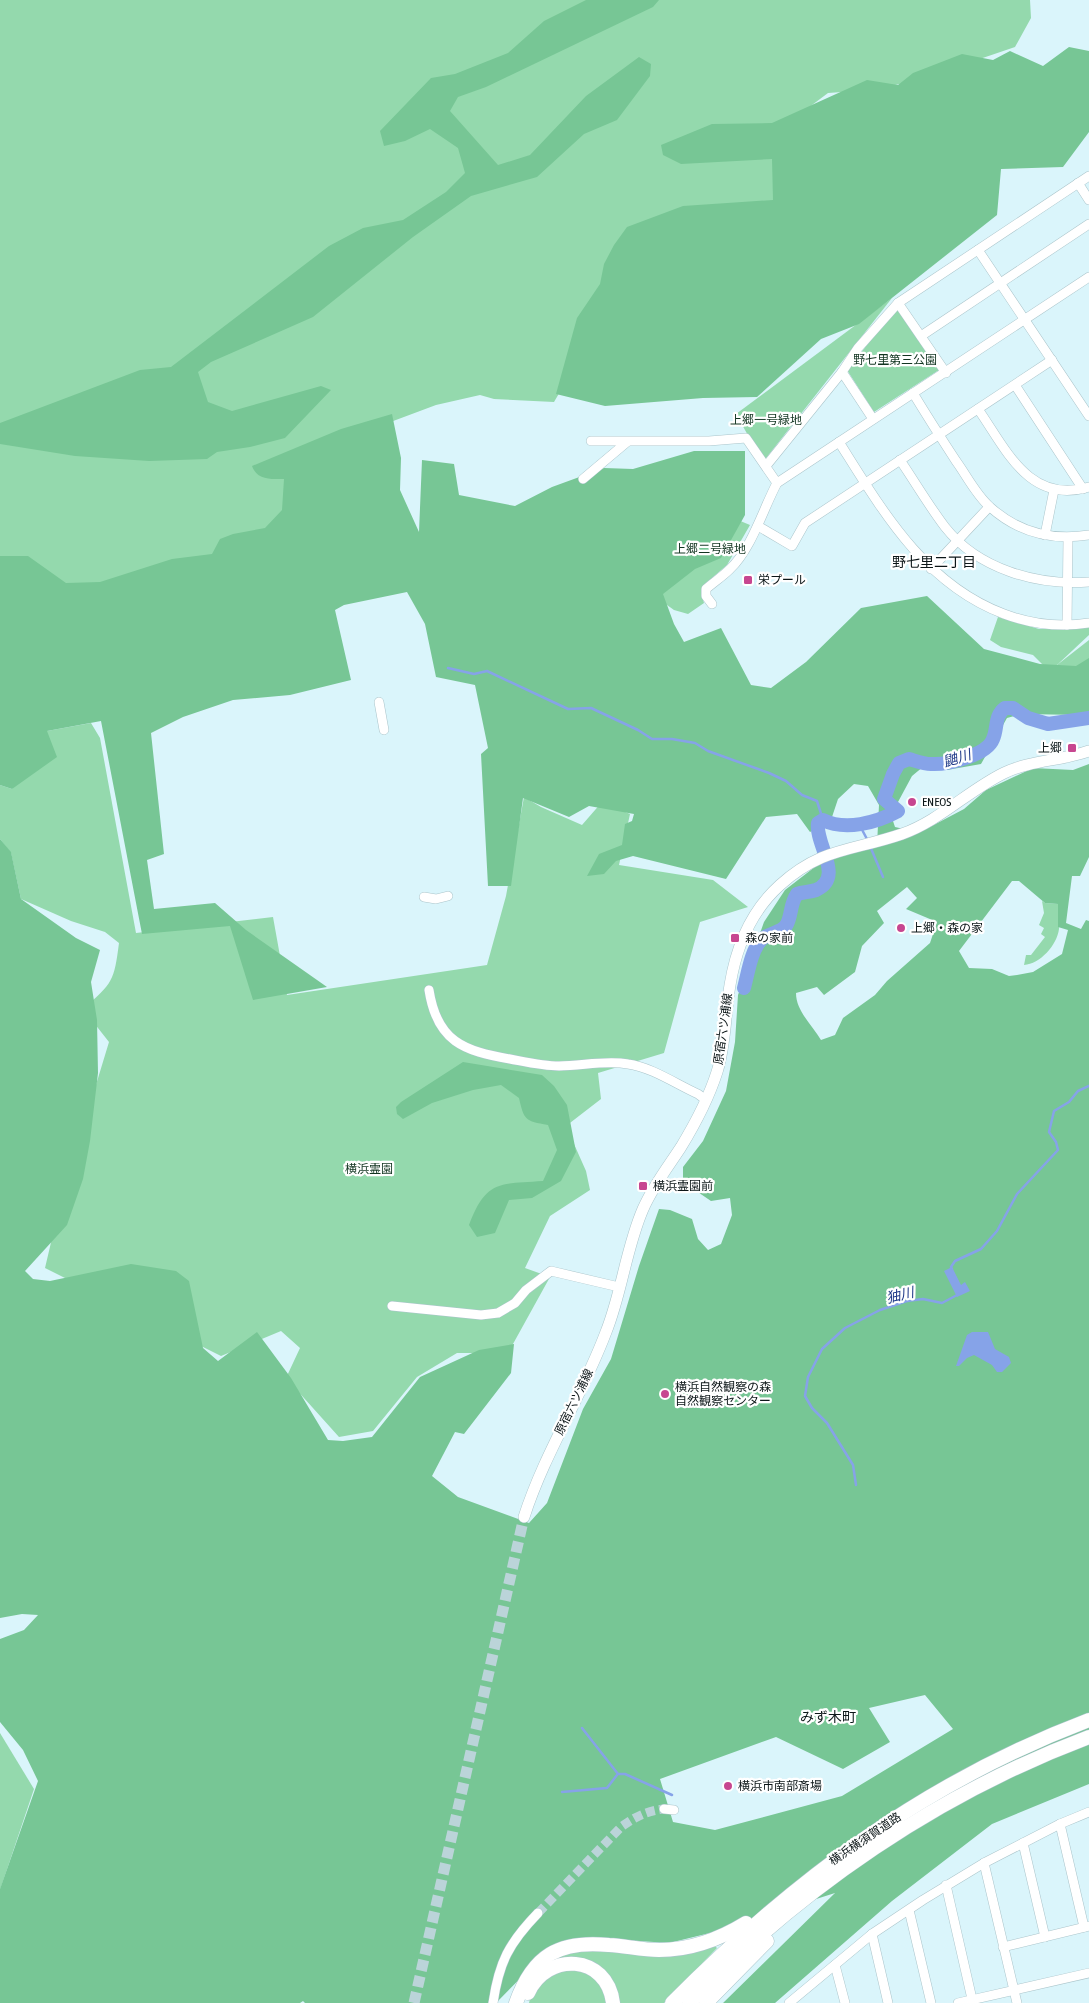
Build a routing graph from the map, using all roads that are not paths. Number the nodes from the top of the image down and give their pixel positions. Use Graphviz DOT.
graph roads {
  1 [pos="1089,176"];
  2 [pos="1078,183"];
  3 [pos="1089,200"];
  4 [pos="1089,224"];
  5 [pos="978,250"];
  6 [pos="1089,277"];
  7 [pos="1000,283"];
  8 [pos="898,303"];
  9 [pos="1026,321"];
  10 [pos="921,336"];
  11 [pos="1052,360"];
  12 [pos="842,372"];
  13 [pos="946,373"];
  14 [pos="1015,385"];
  15 [pos="913,393"];
  16 [pos="978,409"];
  17 [pos="1089,416"];
  18 [pos="873,420"];
  19 [pos="938,435"];
  20 [pos="591,441"];
  21 [pos="627,442"];
  22 [pos="839,442"];
  23 [pos="900,460"];
  24 [pos="766,466"];
  25 [pos="583,479"];
  26 [pos="777,483"];
  27 [pos="865,483"];
  28 [pos="1086,488"];
  29 [pos="1054,490"];
  30 [pos="989,507"];
  31 [pos="758,526"];
  32 [pos="1045,535"];
  33 [pos="1089,535"];
  34 [pos="1068,538"];
  35 [pos="958,541"];
  36 [pos="931,569"];
  37 [pos="1089,582"];
  38 [pos="1067,584"];
  39 [pos="712,604"];
  40 [pos="1089,623"];
  41 [pos="1067,625"];
  42 [pos="379,702"];
  43 [pos="384,730"];
  44 [pos="1089,751"];
  45 [pos="448,896"];
  46 [pos="424,897"];
  47 [pos="430,990"];
  48 [pos="706,1100"];
  49 [pos="619,1287"];
  50 [pos="392,1306"];
  51 [pos="524,1517"];
  52 [pos="1089,1720"];
  53 [pos="1089,1737"];
  54 [pos="664,1809"];
  55 [pos="674,1810"];
  56 [pos="1089,1812"];
  57 [pos="920,1819"];
  58 [pos="1060,1824"];
  59 [pos="1022,1843"];
  60 [pos="984,1863"];
  61 [pos="946,1886"];
  62 [pos="777,1904"];
  63 [pos="909,1910"];
  64 [pos="538,1913"];
  65 [pos="1087,1927"];
  66 [pos="872,1934"];
  67 [pos="1045,1937"];
  68 [pos="1003,1947"];
  69 [pos="835,1965"];
  70 [pos="1089,1973"];
  71 [pos="1014,1991"];
  72 [pos="801,1999"];
  73 [pos="972,1999"];
  74 [pos="493,2003"];
  75 [pos="516,2003"];
  76 [pos="525,2003"];
  77 [pos="613,2003"];
  78 [pos="672,2003"];
  79 [pos="689,2003"];
  80 [pos="706,2003"];
  81 [pos="789,2003"];
  82 [pos="845,2003"];
  83 [pos="888,2003"];
  84 [pos="931,2003"];
  85 [pos="958,2003"];
  86 [pos="1017,2003"];
  1 -- 2 [label="street"];
  2 -- 3 [label="street"];
  2 -- 5 [label="street"];
  4 -- 7 [label="street"];
  5 -- 7 [label="street"];
  5 -- 8 [label="street"];
  6 -- 9 [label="street"];
  7 -- 9 [label="street"];
  7 -- 10 [label="street"];
  8 -- 10 [label="street"];
  8 -- 12 [label="street"];
  9 -- 11 [label="street"];
  9 -- 13 [label="street"];
  10 -- 13 [label="street"];
  11 -- 14 [label="street"];
  11 -- 17 [label="street"];
  12 -- 18 [label="street"];
  12 -- 24 [label="street"];
  13 -- 15 [label="street"];
  14 -- 16 [label="street"];
  14 -- 28 [label="street"];
  15 -- 18 [label="street"];
  15 -- 19 [label="street"];
  16 -- 19 [label="street"];
  16 -- 29 [label="street"];
  18 -- 22 [label="street"];
  19 -- 23 [label="street"];
  19 -- 30 [label="street"];
  20 -- 21 [label="street"];
  21 -- 24 [label="street"];
  21 -- 25 [label="street"];
  22 -- 26 [label="street"];
  22 -- 27 [label="street"];
  23 -- 27 [label="street"];
  23 -- 35 [label="street"];
  24 -- 26 [label="street"];
  26 -- 31 [label="street"];
  27 -- 31 [label="street"];
  27 -- 36 [label="street"];
  28 -- 29 [label="street"];
  29 -- 32 [label="street"];
  30 -- 32 [label="street"];
  30 -- 35 [label="street"];
  31 -- 39 [label="street"];
  32 -- 34 [label="street"];
  33 -- 34 [label="street"];
  34 -- 38 [label="street"];
  35 -- 36 [label="street"];
  35 -- 38 [label="street"];
  36 -- 41 [label="street"];
  37 -- 38 [label="street"];
  38 -- 41 [label="street"];
  40 -- 41 [label="street"];
  42 -- 43 [label="street"];
  44 -- 48 [label="main road, 原宿六ツ浦線"];
  45 -- 46 [label="street"];
  47 -- 48 [label="street"];
  48 -- 49 [label="main road, 原宿六ツ浦線"];
  49 -- 50 [label="street"];
  49 -- 51 [label="main road, 原宿六ツ浦線"];
  52 -- 62 [label="highway, 横浜横須賀道路"];
  53 -- 57 [label="highway, 横浜横須賀道路"];
  54 -- 55 [label="street"];
  56 -- 58 [label="street"];
  57 -- 79 [label="highway, 横浜横須賀道路"];
  57 -- 80 [label="highway"];
  58 -- 59 [label="street"];
  58 -- 65 [label="street"];
  59 -- 60 [label="street"];
  59 -- 67 [label="street"];
  60 -- 61 [label="street"];
  60 -- 68 [label="street"];
  61 -- 63 [label="street"];
  61 -- 73 [label="street"];
  62 -- 75 [label="highway"];
  62 -- 78 [label="highway, 横浜横須賀道路"];
  63 -- 66 [label="street"];
  63 -- 84 [label="street"];
  64 -- 74 [label="street"];
  65 -- 67 [label="street"];
  66 -- 69 [label="street"];
  66 -- 83 [label="street"];
  67 -- 68 [label="street"];
  68 -- 71 [label="street"];
  69 -- 72 [label="street"];
  69 -- 82 [label="street"];
  70 -- 71 [label="street"];
  71 -- 73 [label="street"];
  71 -- 86 [label="street"];
  72 -- 81 [label="street"];
  73 -- 85 [label="street"];
  76 -- 77 [label="highway"];
}
